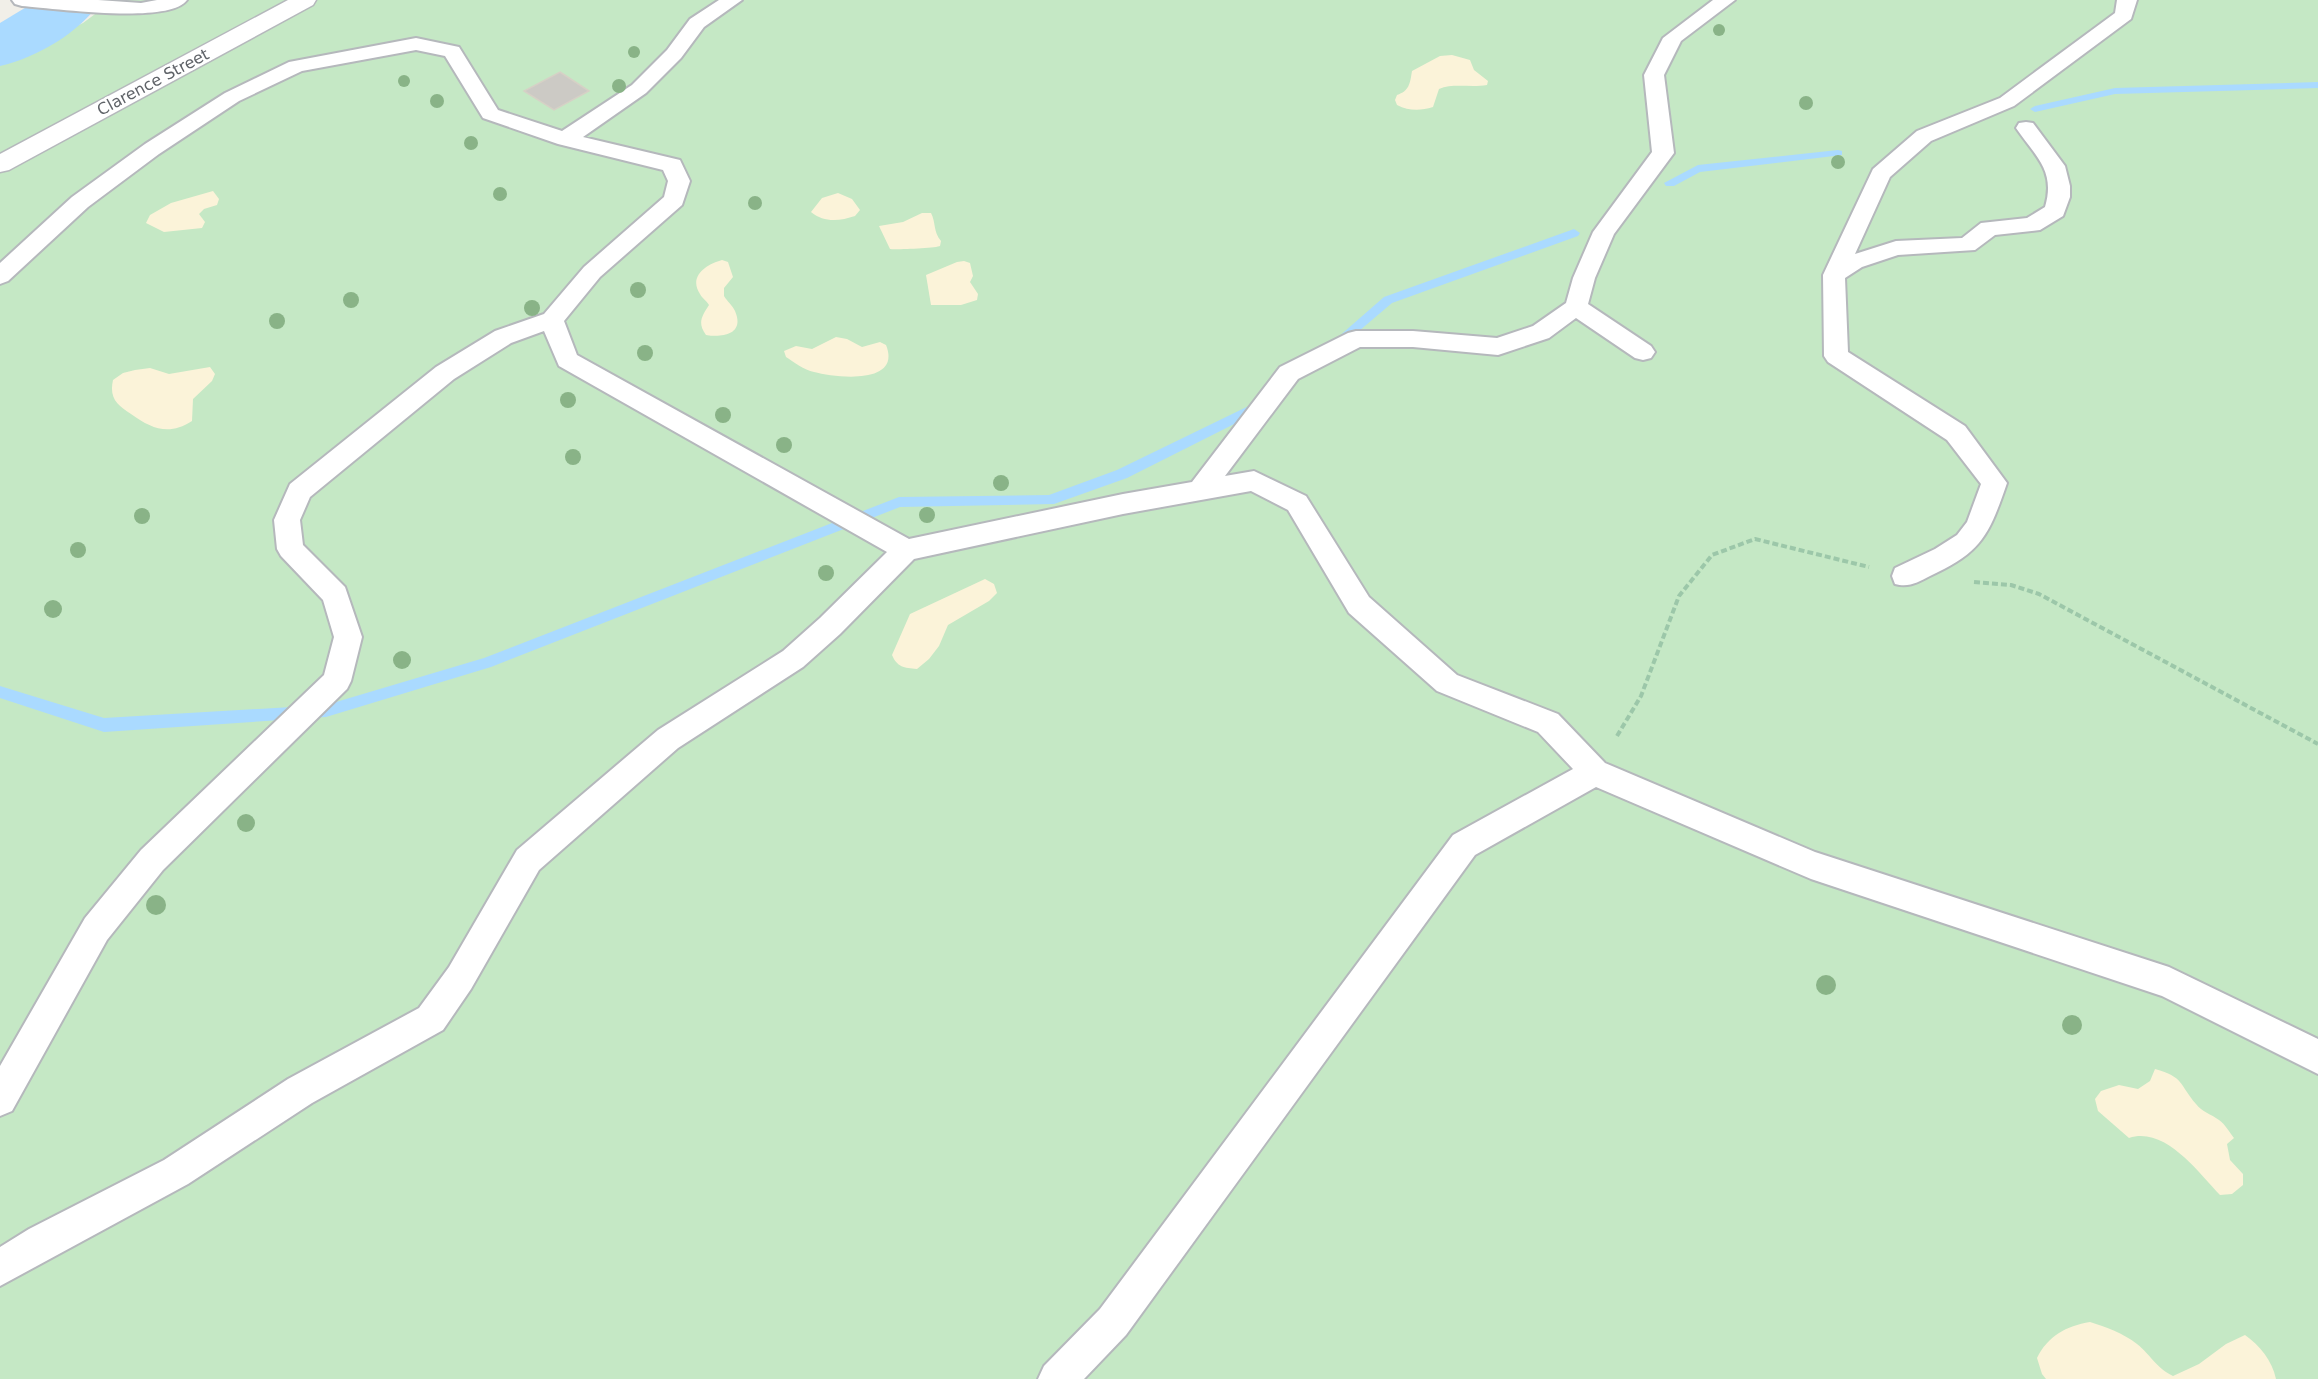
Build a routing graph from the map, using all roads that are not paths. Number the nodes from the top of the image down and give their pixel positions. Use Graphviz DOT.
graph roads {
  1 [pos="22,0"];
  2 [pos="177,0"];
  3 [pos="305,0"];
  4 [pos="732,0"];
  5 [pos="1725,0"];
  6 [pos="2127,0"];
  7 [pos="2026,128"];
  8 [pos="565,139"];
  9 [pos="0,164"];
  10 [pos="1834,274"];
  11 [pos="0,276"];
  12 [pos="1576,307"];
  13 [pos="552,320"];
  14 [pos="1644,352"];
  15 [pos="1200,490"];
  16 [pos="906,550"];
  17 [pos="1905,576"];
  18 [pos="1595,772"];
  19 [pos="2318,1057"];
  20 [pos="0,1099"];
  21 [pos="0,1268"];
  22 [pos="1057,1379"];
  1 -- 2 [label="lane"];
  3 -- 9 [label="street, Clarence Street"];
  4 -- 8 [label="lane"];
  5 -- 12 [label="lane"];
  6 -- 10 [label="lane"];
  7 -- 10 [label="lane"];
  8 -- 11 [label="lane"];
  8 -- 13 [label="lane"];
  10 -- 17 [label="lane"];
  12 -- 14 [label="lane"];
  12 -- 15 [label="lane"];
  13 -- 16 [label="lane"];
  13 -- 20 [label="lane"];
  15 -- 16 [label="lane"];
  15 -- 18 [label="lane"];
  16 -- 21 [label="lane"];
  18 -- 19 [label="lane"];
  18 -- 22 [label="lane"];
}
